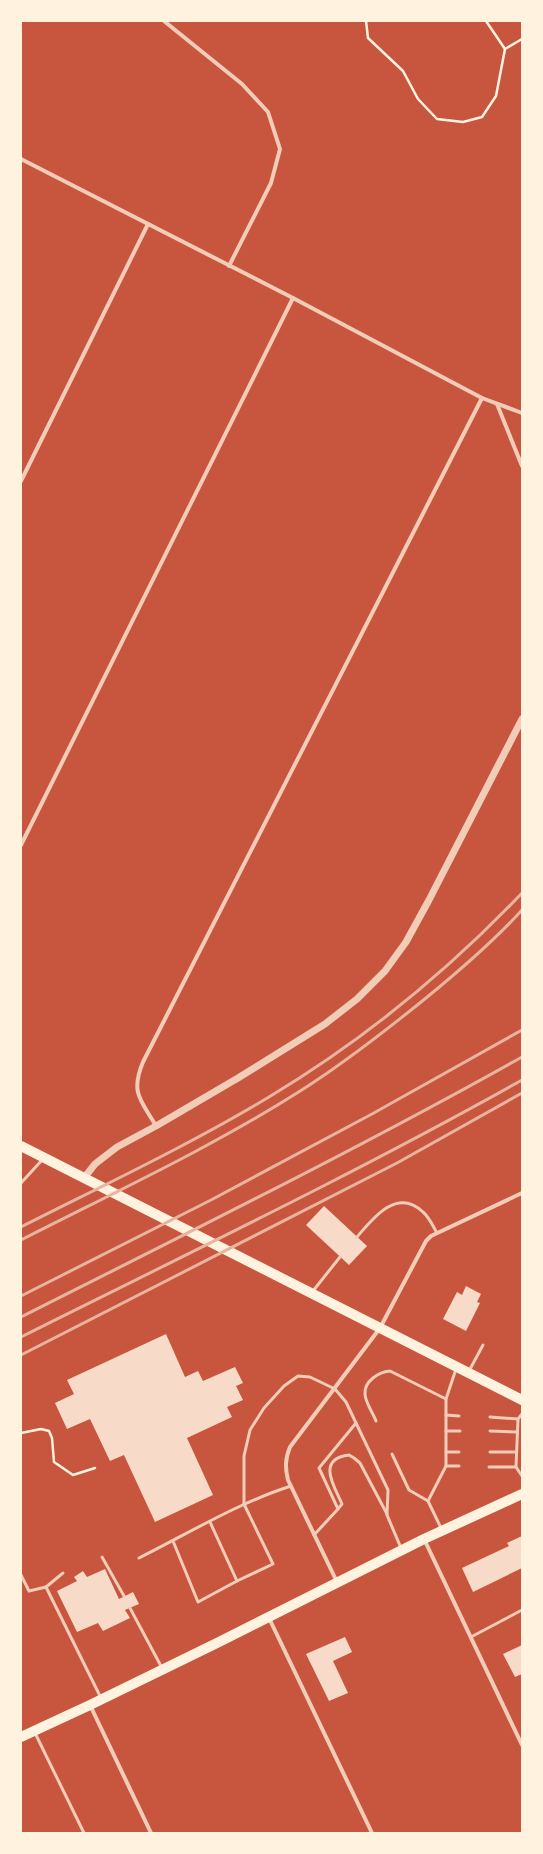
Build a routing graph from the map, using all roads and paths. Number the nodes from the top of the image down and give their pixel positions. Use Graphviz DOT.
graph roads {
  1 [pos="164,21"];
  2 [pos="366,21"];
  3 [pos="486,21"];
  4 [pos="522,39"];
  5 [pos="505,49"];
  6 [pos="21,161"];
  7 [pos="148,224"];
  8 [pos="229,266"];
  9 [pos="293,298"];
  10 [pos="482,398"];
  11 [pos="497,404"];
  12 [pos="522,413"];
  13 [pos="522,466"];
  14 [pos="21,482"];
  15 [pos="522,719"];
  16 [pos="21,845"];
  17 [pos="156,1126"];
  18 [pos="21,1146"];
  19 [pos="44,1158"];
  20 [pos="84,1178"];
  21 [pos="21,1183"];
  22 [pos="522,1193"];
  23 [pos="437,1233"];
  24 [pos="357,1237"];
  25 [pos="340,1257"];
  26 [pos="311,1293"];
  27 [pos="380,1328"];
  28 [pos="483,1345"];
  29 [pos="456,1367"];
  30 [pos="468,1373"];
  31 [pos="334,1389"];
  32 [pos="446,1399"];
  33 [pos="522,1400"];
  34 [pos="522,1414"];
  35 [pos="446,1415"];
  36 [pos="459,1416"];
  37 [pos="490,1416"];
  38 [pos="518,1419"];
  39 [pos="376,1421"];
  40 [pos="356,1423"];
  41 [pos="446,1431"];
  42 [pos="490,1431"];
  43 [pos="460,1432"];
  44 [pos="517,1432"];
  45 [pos="21,1433"];
  46 [pos="446,1452"];
  47 [pos="459,1452"];
  48 [pos="490,1452"];
  49 [pos="516,1452"];
  50 [pos="392,1454"];
  51 [pos="446,1466"];
  52 [pos="459,1466"];
  53 [pos="489,1467"];
  54 [pos="516,1467"];
  55 [pos="95,1468"];
  56 [pos="522,1476"];
  57 [pos="291,1486"];
  58 [pos="522,1494"];
  59 [pos="428,1501"];
  60 [pos="244,1504"];
  61 [pos="338,1509"];
  62 [pos="387,1515"];
  63 [pos="210,1522"];
  64 [pos="442,1531"];
  65 [pos="314,1535"];
  66 [pos="424,1539"];
  67 [pos="173,1541"];
  68 [pos="402,1550"];
  69 [pos="102,1556"];
  70 [pos="139,1558"];
  71 [pos="63,1573"];
  72 [pos="21,1575"];
  73 [pos="237,1581"];
  74 [pos="338,1582"];
  75 [pos="46,1587"];
  76 [pos="124,1596"];
  77 [pos="130,1608"];
  78 [pos="522,1610"];
  79 [pos="268,1618"];
  80 [pos="471,1637"];
  81 [pos="163,1669"];
  82 [pos="101,1700"];
  83 [pos="90,1705"];
  84 [pos="34,1731"];
  85 [pos="21,1737"];
  86 [pos="522,1745"];
  87 [pos="149,1832"];
  88 [pos="84,1833"];
  89 [pos="372,1833"];
  1 -- 8 [label="street"];
  2 -- 5 [label="path"];
  3 -- 5 [label="path"];
  4 -- 5 [label="path"];
  6 -- 7 [label="street"];
  7 -- 8 [label="street"];
  7 -- 14 [label="street"];
  8 -- 9 [label="street"];
  9 -- 10 [label="street"];
  9 -- 16 [label="street"];
  10 -- 11 [label="street"];
  10 -- 17 [label="street"];
  11 -- 12 [label="street"];
  11 -- 13 [label="street"];
  15 -- 17 [label="street"];
  17 -- 20 [label="street"];
  18 -- 19 [label="main road"];
  19 -- 20 [label="main road"];
  19 -- 21 [label="lane"];
  20 -- 26 [label="main road"];
  22 -- 23 [label="street"];
  23 -- 24 [label="lane"];
  23 -- 27 [label="street"];
  25 -- 26 [label="lane"];
  26 -- 27 [label="main road"];
  27 -- 29 [label="main road"];
  27 -- 31 [label="street"];
  28 -- 30 [label="lane"];
  29 -- 30 [label="main road"];
  29 -- 32 [label="lane"];
  30 -- 33 [label="main road"];
  31 -- 40 [label="lane"];
  31 -- 57 [label="street"];
  31 -- 60 [label="lane"];
  32 -- 35 [label="lane"];
  32 -- 39 [label="lane"];
  34 -- 38 [label="lane"];
  35 -- 36 [label="lane"];
  35 -- 41 [label="lane"];
  37 -- 38 [label="lane"];
  38 -- 44 [label="lane"];
  40 -- 61 [label="lane"];
  40 -- 62 [label="lane"];
  41 -- 43 [label="lane"];
  41 -- 46 [label="lane"];
  42 -- 44 [label="lane"];
  44 -- 49 [label="lane"];
  45 -- 55 [label="path"];
  46 -- 47 [label="lane"];
  46 -- 51 [label="lane"];
  48 -- 49 [label="lane"];
  49 -- 54 [label="lane"];
  50 -- 59 [label="lane"];
  51 -- 52 [label="lane"];
  51 -- 59 [label="lane"];
  53 -- 54 [label="lane"];
  54 -- 56 [label="lane"];
  57 -- 60 [label="lane"];
  57 -- 65 [label="street"];
  58 -- 64 [label="main road"];
  59 -- 64 [label="lane"];
  60 -- 63 [label="lane"];
  60 -- 73 [label="lane"];
  61 -- 62 [label="lane"];
  61 -- 65 [label="lane"];
  62 -- 68 [label="lane"];
  63 -- 67 [label="lane"];
  63 -- 73 [label="lane"];
  64 -- 66 [label="main road"];
  65 -- 74 [label="street"];
  66 -- 68 [label="main road"];
  66 -- 80 [label="street"];
  67 -- 70 [label="lane"];
  67 -- 73 [label="lane"];
  68 -- 74 [label="main road"];
  69 -- 76 [label="lane"];
  71 -- 75 [label="lane"];
  72 -- 75 [label="lane"];
  74 -- 79 [label="main road"];
  75 -- 82 [label="lane"];
  77 -- 81 [label="lane"];
  78 -- 80 [label="lane"];
  79 -- 81 [label="main road"];
  79 -- 89 [label="street"];
  80 -- 86 [label="street"];
  81 -- 82 [label="main road"];
  82 -- 83 [label="main road"];
  83 -- 84 [label="main road"];
  83 -- 87 [label="street"];
  84 -- 85 [label="main road"];
  84 -- 88 [label="lane"];
}
